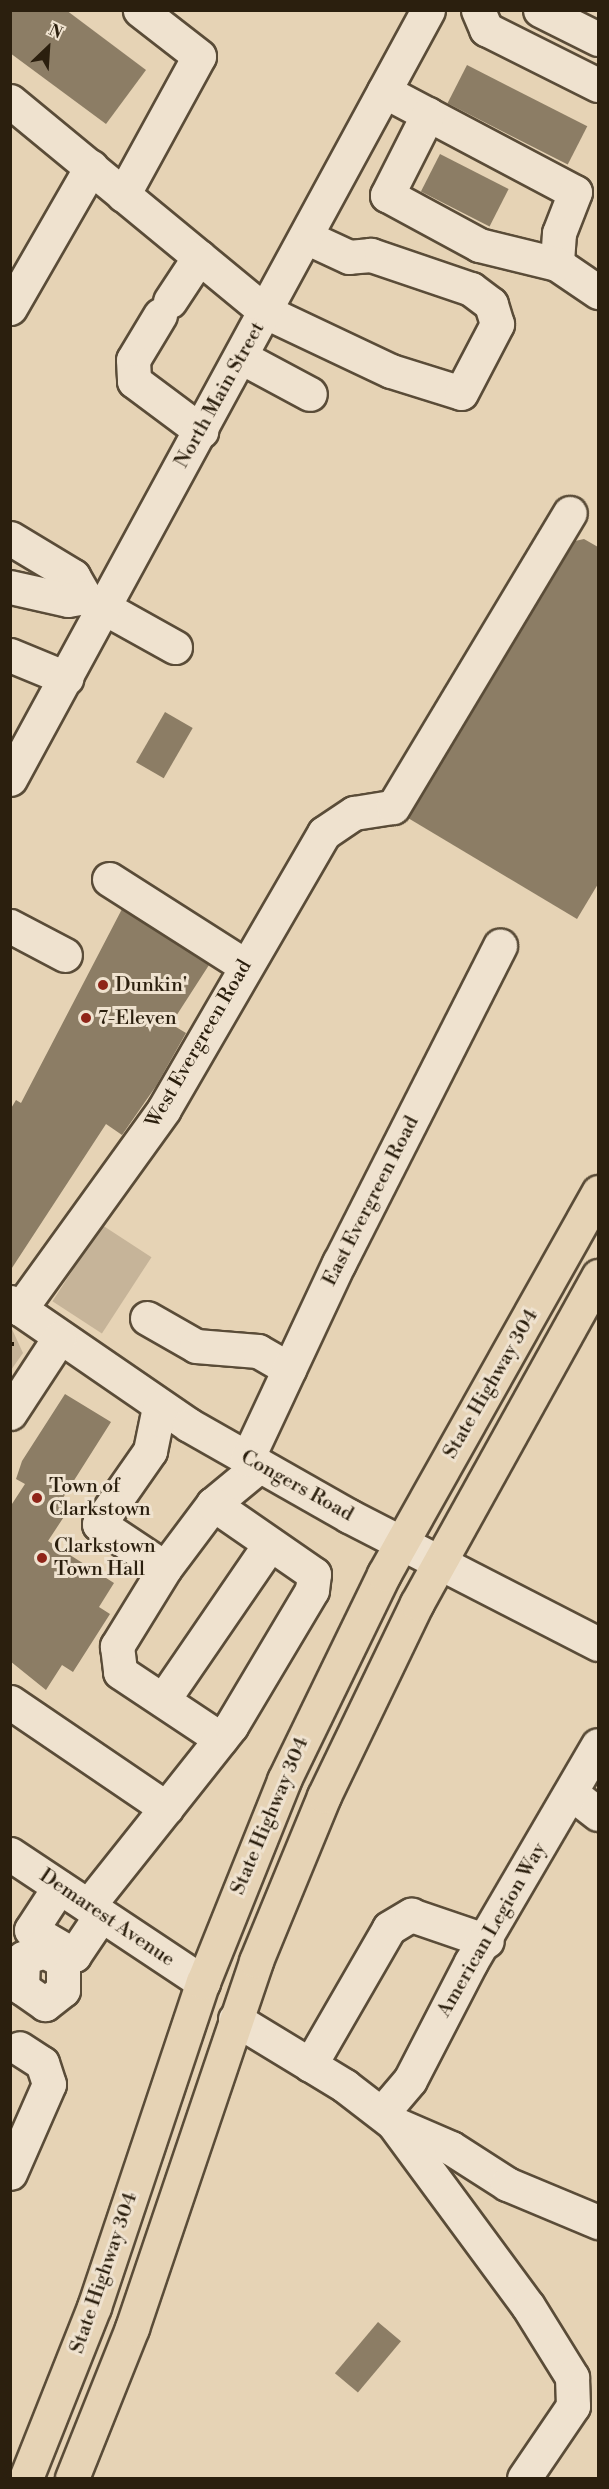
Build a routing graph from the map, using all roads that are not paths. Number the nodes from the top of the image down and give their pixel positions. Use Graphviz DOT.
graph roads {
  1 [pos="428,10"];
  2 [pos="478,10"];
  3 [pos="540,10"];
  4 [pos="160,16"];
  5 [pos="598,39"];
  6 [pos="598,85"];
  7 [pos="384,91"];
  8 [pos="10,101"];
  9 [pos="428,114"];
  10 [pos="91,167"];
  11 [pos="123,195"];
  12 [pos="306,237"];
  13 [pos="199,257"];
  14 [pos="557,264"];
  15 [pos="598,292"];
  16 [pos="10,308"];
  17 [pos="266,312"];
  18 [pos="241,357"];
  19 [pos="310,394"];
  20 [pos="201,431"];
  21 [pos="570,513"];
  22 [pos="10,538"];
  23 [pos="10,587"];
  24 [pos="95,602"];
  25 [pos="175,647"];
  26 [pos="10,655"];
  27 [pos="66,678"];
  28 [pos="10,779"];
  29 [pos="109,879"];
  30 [pos="10,926"];
  31 [pos="500,946"];
  32 [pos="65,955"];
  33 [pos="244,965"];
  34 [pos="598,1192"];
  35 [pos="598,1276"];
  36 [pos="15,1306"];
  37 [pos="147,1318"];
  38 [pos="58,1338"];
  39 [pos="289,1369"];
  40 [pos="159,1407"];
  41 [pos="10,1413"];
  42 [pos="253,1462"];
  43 [pos="213,1504"];
  44 [pos="401,1542"];
  45 [pos="270,1544"];
  46 [pos="439,1562"];
  47 [pos="165,1568"];
  48 [pos="598,1644"];
  49 [pos="163,1700"];
  50 [pos="10,1702"];
  51 [pos="221,1739"];
  52 [pos="598,1745"];
  53 [pos="571,1793"];
  54 [pos="166,1808"];
  55 [pos="598,1814"];
  56 [pos="10,1854"];
  57 [pos="59,1887"];
  58 [pos="94,1911"];
  59 [pos="487,1941"];
  60 [pos="55,1949"];
  61 [pos="203,1982"];
  62 [pos="235,2019"];
  63 [pos="15,2054"];
  64 [pos="310,2064"];
  65 [pos="388,2118"];
  66 [pos="10,2173"];
  67 [pos="598,2222"];
  68 [pos="26,2478"];
  69 [pos="72,2478"];
  70 [pos="524,2478"];
  1 -- 7 [label="street, North Main Street"];
  2 -- 6 [label="street"];
  3 -- 5 [label="street"];
  4 -- 11 [label="street"];
  7 -- 9 [label="street"];
  7 -- 12 [label="street, North Main Street"];
  8 -- 10 [label="street"];
  9 -- 14 [label="street"];
  9 -- 14 [label="street"];
  10 -- 11 [label="street"];
  10 -- 16 [label="street"];
  11 -- 13 [label="street"];
  12 -- 17 [label="street, North Main Street"];
  12 -- 17 [label="street"];
  13 -- 17 [label="street"];
  13 -- 20 [label="street"];
  14 -- 15 [label="street"];
  17 -- 18 [label="street, North Main Street"];
  18 -- 19 [label="street"];
  18 -- 20 [label="street, North Main Street"];
  20 -- 24 [label="street, North Main Street"];
  21 -- 33 [label="street, West Evergreen Road"];
  22 -- 24 [label="street"];
  23 -- 24 [label="street"];
  24 -- 25 [label="street"];
  24 -- 27 [label="street, North Main Street"];
  26 -- 27 [label="street"];
  27 -- 28 [label="street, North Main Street"];
  29 -- 33 [label="street"];
  30 -- 32 [label="street"];
  31 -- 39 [label="street, East Evergreen Road"];
  33 -- 36 [label="street, West Evergreen Road"];
  34 -- 44 [label="main road, State Highway 304"];
  35 -- 46 [label="main road, State Highway 304"];
  36 -- 38 [label="street, Congers Road"];
  37 -- 39 [label="street"];
  38 -- 40 [label="street, Congers Road"];
  38 -- 41 [label="street"];
  39 -- 42 [label="street, East Evergreen Road"];
  40 -- 42 [label="street, Congers Road"];
  40 -- 47 [label="street"];
  42 -- 43 [label="street"];
  42 -- 44 [label="street, Congers Road"];
  43 -- 45 [label="street"];
  43 -- 47 [label="street"];
  44 -- 46 [label="street, Congers Road"];
  44 -- 61 [label="main road, State Highway 304"];
  45 -- 49 [label="street"];
  45 -- 51 [label="street"];
  46 -- 48 [label="street, Congers Road"];
  46 -- 62 [label="main road, State Highway 304"];
  47 -- 49 [label="street"];
  49 -- 51 [label="street"];
  50 -- 54 [label="street"];
  51 -- 54 [label="street"];
  52 -- 53 [label="street, American Legion Way"];
  53 -- 55 [label="street"];
  53 -- 59 [label="street, American Legion Way"];
  54 -- 58 [label="street"];
  56 -- 57 [label="street, Demarest Avenue"];
  57 -- 58 [label="street, Demarest Avenue"];
  57 -- 60 [label="street"];
  58 -- 60 [label="street"];
  58 -- 61 [label="street, Demarest Avenue"];
  59 -- 64 [label="street"];
  59 -- 65 [label="street, American Legion Way"];
  60 -- 63 [label="street"];
  61 -- 68 [label="main road, State Highway 304"];
  62 -- 64 [label="street"];
  62 -- 69 [label="main road, State Highway 304"];
  63 -- 66 [label="street"];
  64 -- 65 [label="street"];
  65 -- 67 [label="street"];
  65 -- 70 [label="street"];
}
